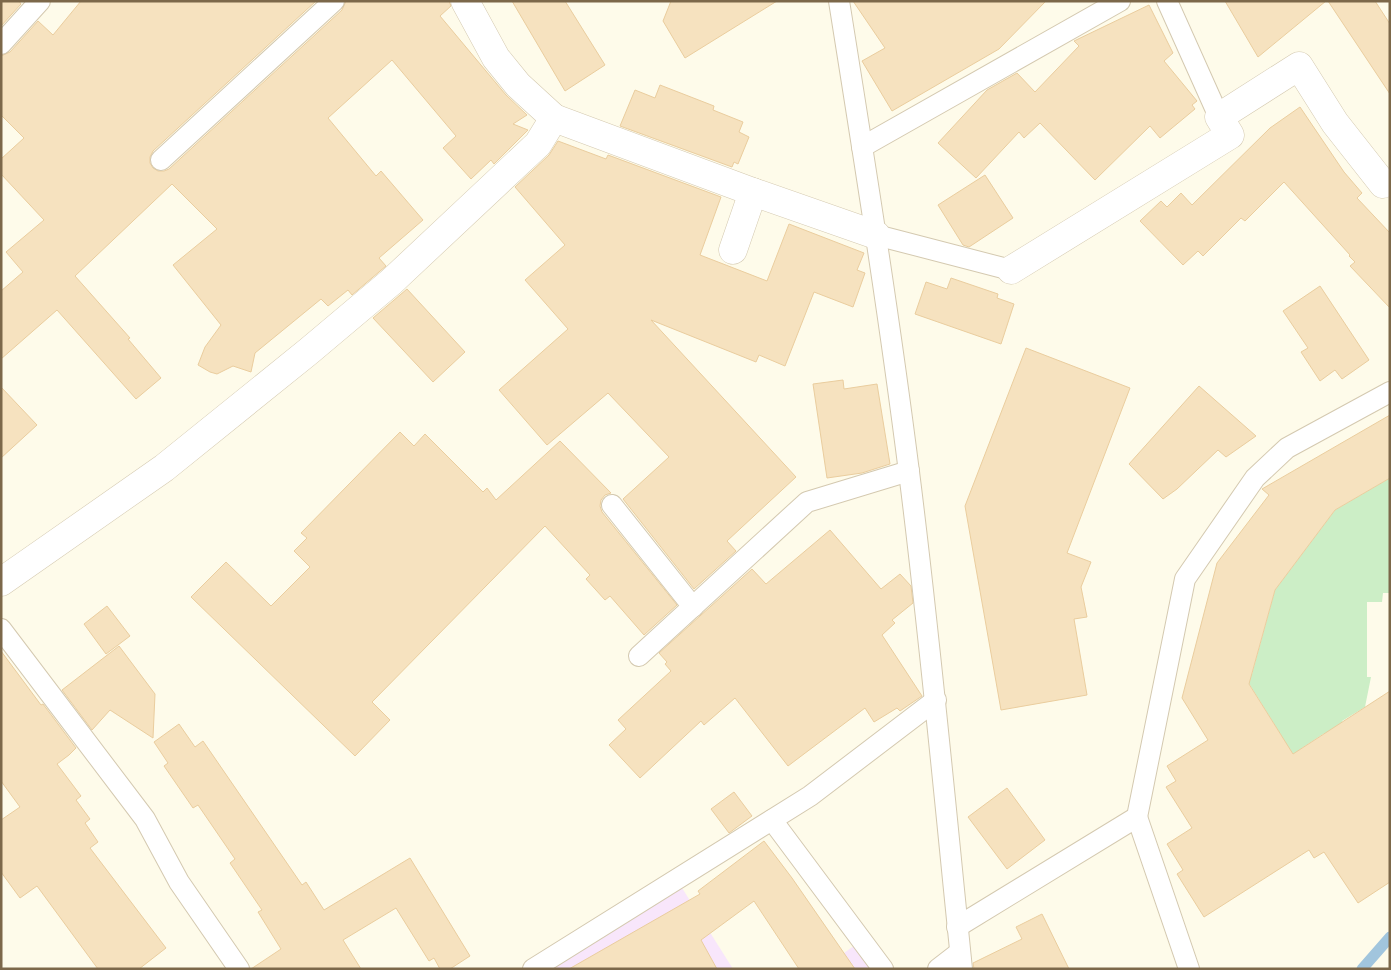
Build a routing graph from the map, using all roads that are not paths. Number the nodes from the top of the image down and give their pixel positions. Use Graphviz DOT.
graph roads {
  1 [pos="40,1"];
  2 [pos="334,1"];
  3 [pos="466,1"];
  4 [pos="839,1"];
  5 [pos="1120,1"];
  6 [pos="1167,1"];
  7 [pos="1,44"];
  8 [pos="1219,117"];
  9 [pos="554,118"];
  10 [pos="862,147"];
  11 [pos="161,160"];
  12 [pos="1383,184"];
  13 [pos="753,192"];
  14 [pos="876,236"];
  15 [pos="733,250"];
  16 [pos="1011,270"];
  17 [pos="1390,392"];
  18 [pos="909,471"];
  19 [pos="612,505"];
  20 [pos="1,582"];
  21 [pos="693,607"];
  22 [pos="1,629"];
  23 [pos="639,656"];
  24 [pos="936,700"];
  25 [pos="1137,817"];
  26 [pos="772,820"];
  27 [pos="958,927"];
  28 [pos="961,960"];
  29 [pos="239,969"];
  30 [pos="533,969"];
  31 [pos="883,969"];
  32 [pos="938,969"];
  33 [pos="1189,969"];
  1 -- 7 [label="lane"];
  2 -- 11 [label="lane"];
  3 -- 9 [label="street"];
  4 -- 10 [label="lane"];
  5 -- 10 [label="lane"];
  6 -- 8 [label="lane"];
  8 -- 12 [label="street"];
  8 -- 16 [label="street"];
  9 -- 13 [label="street"];
  9 -- 20 [label="street"];
  10 -- 14 [label="lane"];
  13 -- 14 [label="street"];
  13 -- 15 [label="street"];
  14 -- 16 [label="lane"];
  14 -- 18 [label="lane"];
  17 -- 25 [label="lane"];
  18 -- 21 [label="lane"];
  18 -- 24 [label="lane"];
  19 -- 21 [label="lane"];
  21 -- 23 [label="lane"];
  22 -- 29 [label="lane"];
  24 -- 26 [label="lane"];
  24 -- 27 [label="lane"];
  25 -- 27 [label="lane"];
  25 -- 33 [label="lane"];
  26 -- 30 [label="lane"];
  26 -- 31 [label="lane"];
  27 -- 28 [label="lane"];
  28 -- 32 [label="lane"];
}
